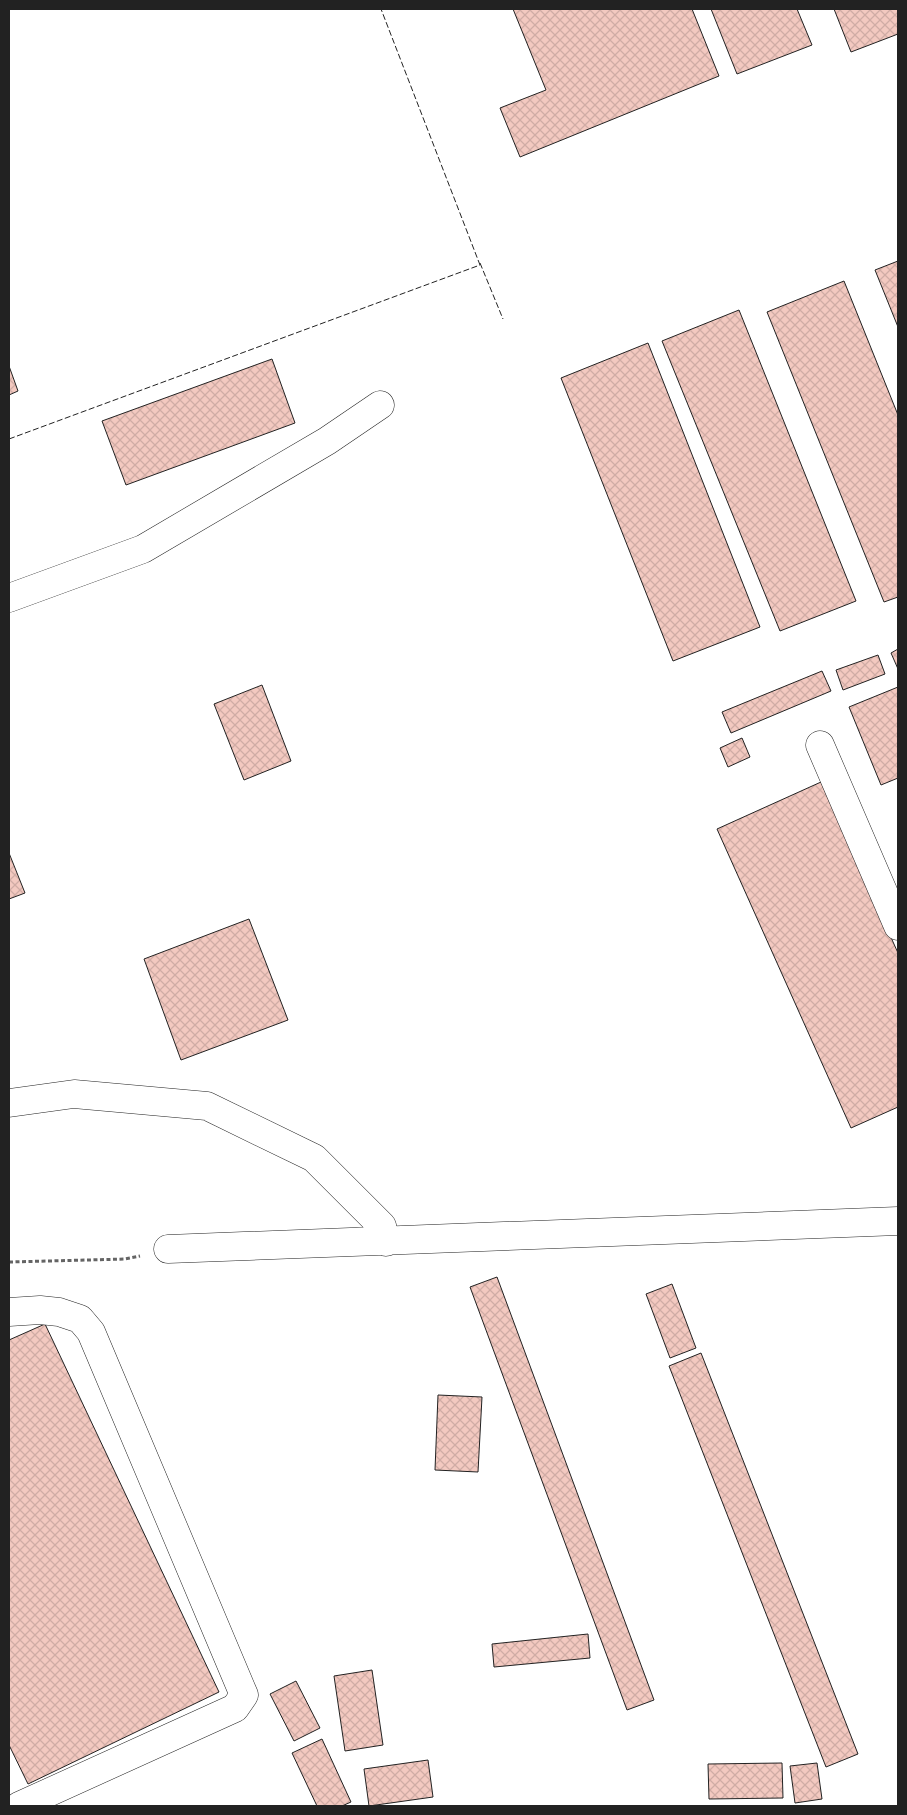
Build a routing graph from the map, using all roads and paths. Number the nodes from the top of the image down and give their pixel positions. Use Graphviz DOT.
graph roads {
  1 [pos="380,405"];
  2 [pos="9,598"];
  3 [pos="820,745"];
  4 [pos="898,926"];
  5 [pos="9,1103"];
  6 [pos="898,1222"];
  7 [pos="386,1242"];
  8 [pos="168,1249"];
  9 [pos="9,1262"];
  10 [pos="9,1312"];
  11 [pos="19,1806"];
  1 -- 2 [label="street"];
  3 -- 4 [label="street"];
  5 -- 7 [label="street"];
  6 -- 7 [label="street"];
  7 -- 8 [label="street"];
  8 -- 9 [label="path"];
  10 -- 11 [label="street"];
}
